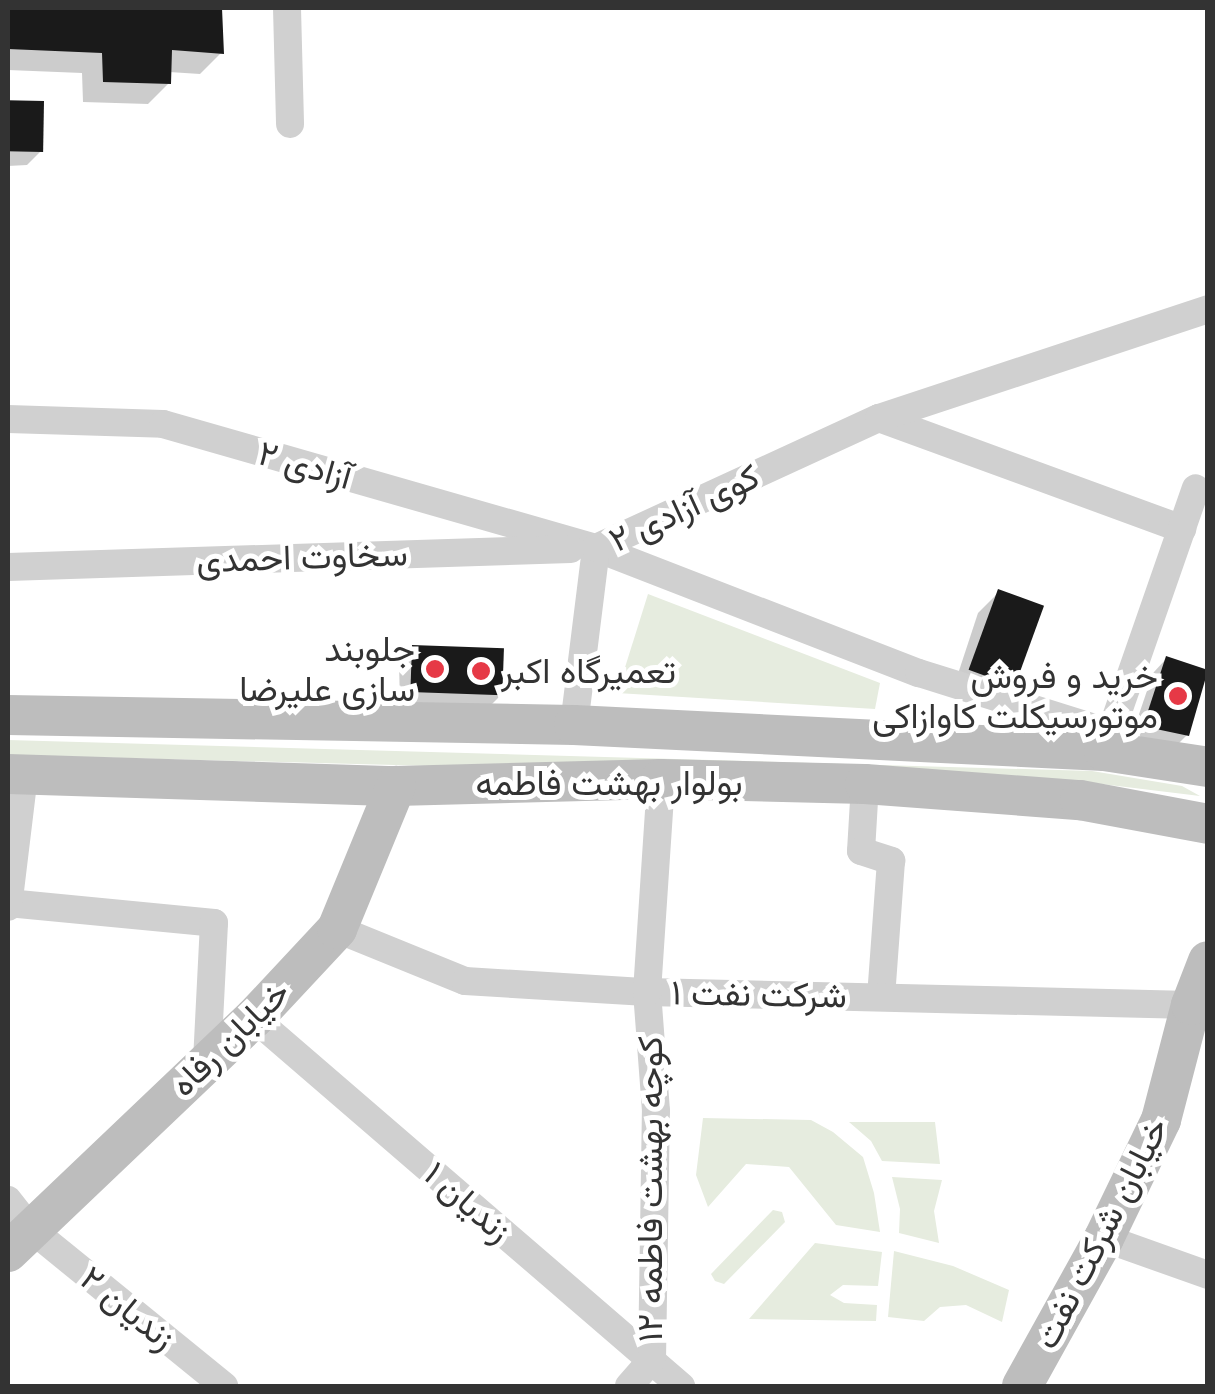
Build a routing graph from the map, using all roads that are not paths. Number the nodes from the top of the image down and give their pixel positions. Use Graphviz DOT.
graph roads {
  1 [pos="286,8"];
  2 [pos="290,124"];
  3 [pos="1208,308"];
  4 [pos="8,418"];
  5 [pos="879,418"];
  6 [pos="1196,488"];
  7 [pos="1182,528"];
  8 [pos="596,548"];
  9 [pos="8,567"];
  10 [pos="8,715"];
  11 [pos="574,725"];
  12 [pos="1108,742"];
  13 [pos="1208,767"];
  14 [pos="16,774"];
  15 [pos="661,779"];
  16 [pos="866,784"];
  17 [pos="396,786"];
  18 [pos="1208,824"];
  19 [pos="8,904"];
  20 [pos="336,929"];
  21 [pos="1208,962"];
  22 [pos="647,992"];
  23 [pos="881,996"];
  24 [pos="254,1018"];
  25 [pos="1194,1024"];
  26 [pos="207,1062"];
  27 [pos="15,1227"];
  28 [pos="1104,1238"];
  29 [pos="1208,1275"];
  30 [pos="652,1360"];
  31 [pos="224,1386"];
  32 [pos="629,1386"];
  33 [pos="680,1386"];
  34 [pos="1022,1386"];
  1 -- 2 [label="street"];
  3 -- 5 [label="street, کوی آزادی ۲"];
  4 -- 8 [label="street, آزادی ۲"];
  5 -- 7 [label="street"];
  5 -- 8 [label="street, کوی آزادی ۲"];
  6 -- 7 [label="street"];
  7 -- 12 [label="street"];
  8 -- 9 [label="street, سخاوت احمدی"];
  8 -- 11 [label="street, کوی آزادی ۲"];
  8 -- 12 [label="street, آزادی ۲"];
  10 -- 11 [label="main road, بولوار بهشت فاطمه"];
  11 -- 12 [label="main road, بولوار بهشت فاطمه"];
  12 -- 13 [label="main road, بولوار بهشت فاطمه"];
  14 -- 17 [label="main road, بولوار بهشت فاطمه"];
  14 -- 19 [label="street"];
  15 -- 16 [label="main road, بولوار بهشت فاطمه"];
  15 -- 17 [label="main road, بولوار بهشت فاطمه"];
  15 -- 22 [label="street, کوچه بهشت فاطمه ۱۲"];
  16 -- 18 [label="main road, بولوار بهشت فاطمه"];
  16 -- 23 [label="street"];
  17 -- 20 [label="main road, خیابان رفاه"];
  19 -- 26 [label="street"];
  20 -- 22 [label="street, شرکت نفت ۱"];
  20 -- 24 [label="main road, خیابان رفاه"];
  21 -- 25 [label="main road, خیابان شرکت نفت"];
  22 -- 23 [label="street, شرکت نفت ۱"];
  22 -- 30 [label="street, کوچه بهشت فاطمه ۱۲"];
  23 -- 25 [label="street, شرکت نفت ۱"];
  24 -- 26 [label="main road, خیابان رفاه"];
  24 -- 30 [label="street, زندیان ۱"];
  25 -- 28 [label="main road, خیابان شرکت نفت"];
  26 -- 27 [label="main road, خیابان رفاه"];
  27 -- 31 [label="street, زندیان ۲"];
  28 -- 29 [label="street"];
  28 -- 34 [label="main road, خیابان شرکت نفت"];
  30 -- 32 [label="street"];
  30 -- 33 [label="street, زندیان ۱"];
}
